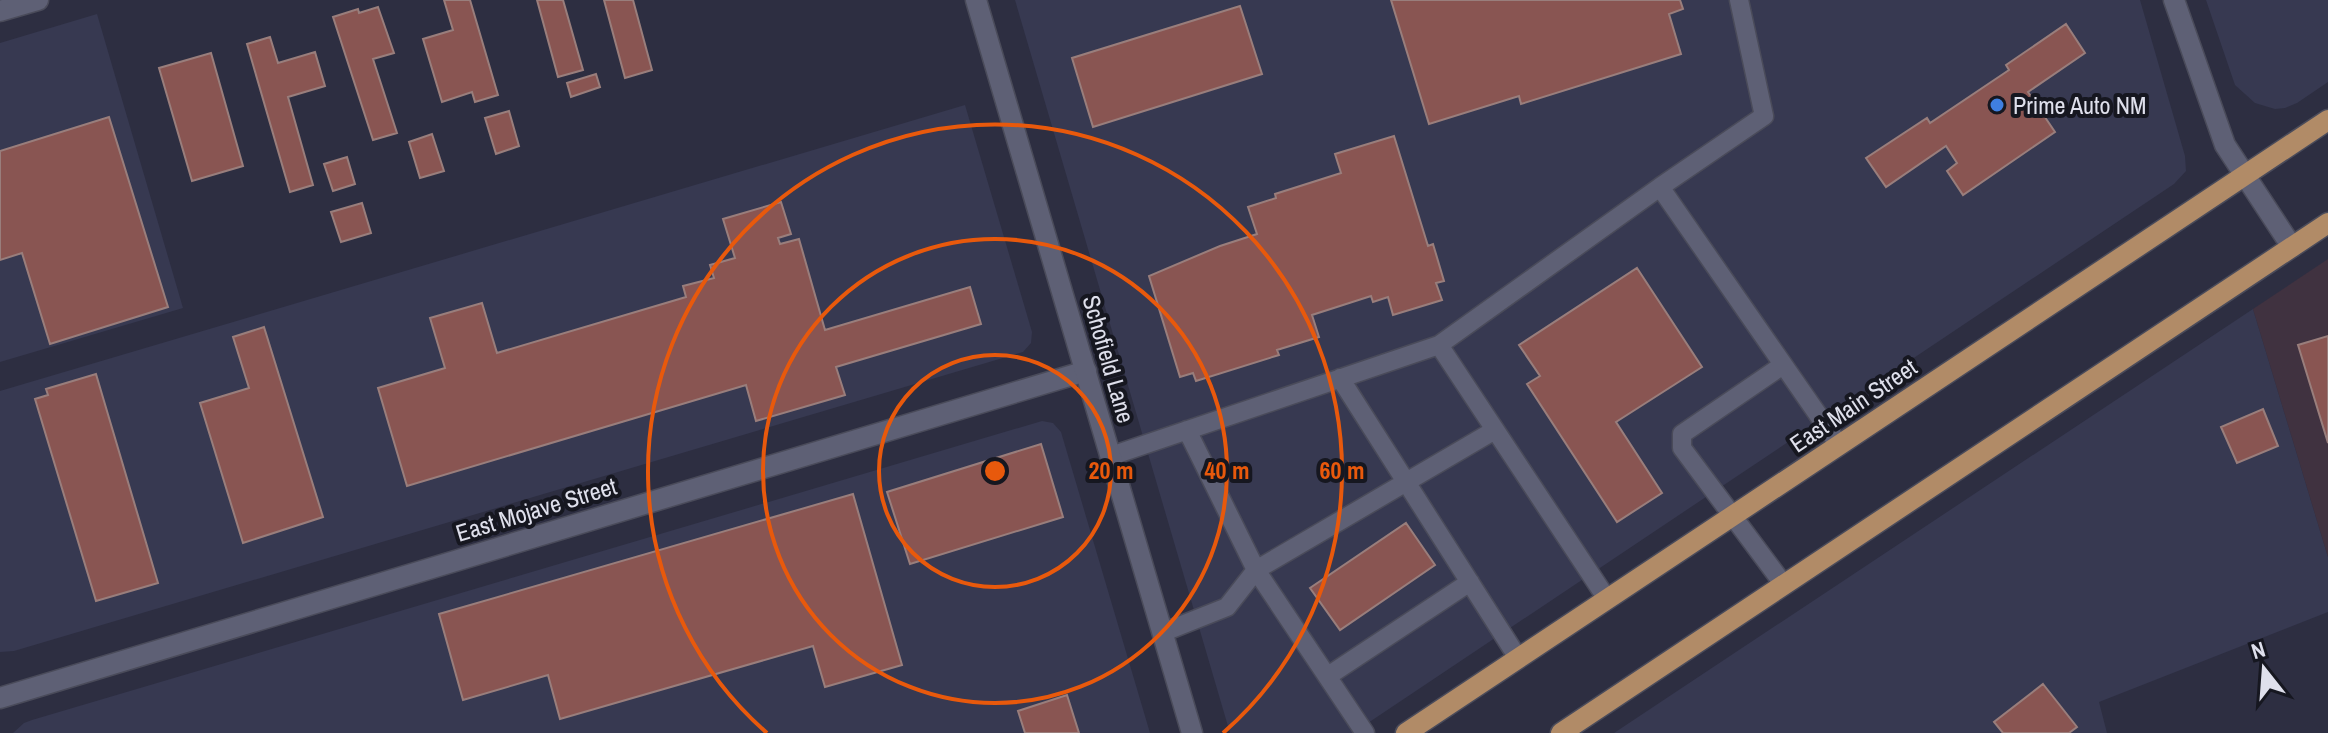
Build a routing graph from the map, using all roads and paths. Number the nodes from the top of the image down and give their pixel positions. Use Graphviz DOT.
graph roads {
  1 [pos="38,0"];
  2 [pos="976,0"];
  3 [pos="1739,0"];
  4 [pos="2174,0"];
  5 [pos="0,11"];
  6 [pos="2328,120"];
  7 [pos="2244,175"];
  8 [pos="1660,187"];
  9 [pos="2328,223"];
  10 [pos="2292,247"];
  11 [pos="1439,345"];
  12 [pos="1783,365"];
  13 [pos="1086,371"];
  14 [pos="1340,378"];
  15 [pos="1187,430"];
  16 [pos="1495,430"];
  17 [pos="1839,445"];
  18 [pos="1111,456"];
  19 [pos="1407,482"];
  20 [pos="1732,516"];
  21 [pos="1256,570"];
  22 [pos="1470,582"];
  23 [pos="1784,585"];
  24 [pos="1607,599"];
  25 [pos="1164,632"];
  26 [pos="1518,658"];
  27 [pos="1328,676"];
  28 [pos="0,698"];
  29 [pos="1192,733"];
  30 [pos="1365,733"];
  31 [pos="1406,733"];
  32 [pos="1561,733"];
  1 -- 5 [label="street"];
  2 -- 13 [label="street, Schofield Lane"];
  3 -- 8 [label="lane"];
  4 -- 7 [label="street"];
  6 -- 7 [label="main road, East Main Street"];
  7 -- 10 [label="street"];
  7 -- 17 [label="main road, East Main Street"];
  8 -- 11 [label="lane"];
  8 -- 12 [label="lane"];
  9 -- 10 [label="main road"];
  10 -- 23 [label="main road"];
  11 -- 14 [label="lane"];
  11 -- 16 [label="lane"];
  12 -- 17 [label="lane"];
  12 -- 20 [label="lane"];
  13 -- 18 [label="street, Schofield Lane"];
  13 -- 28 [label="street, East Mojave Street"];
  14 -- 15 [label="lane"];
  14 -- 19 [label="lane"];
  15 -- 18 [label="lane"];
  15 -- 21 [label="lane"];
  16 -- 19 [label="lane"];
  16 -- 24 [label="lane"];
  17 -- 20 [label="main road, East Main Street"];
  18 -- 25 [label="street, Schofield Lane"];
  19 -- 21 [label="lane"];
  19 -- 22 [label="lane"];
  20 -- 23 [label="lane"];
  20 -- 24 [label="main road, East Main Street"];
  21 -- 25 [label="lane"];
  21 -- 27 [label="lane"];
  22 -- 26 [label="lane"];
  22 -- 27 [label="lane"];
  23 -- 32 [label="main road"];
  24 -- 26 [label="main road, East Main Street"];
  25 -- 29 [label="street, Schofield Lane"];
  26 -- 31 [label="main road, East Main Street"];
  27 -- 30 [label="lane"];
}
